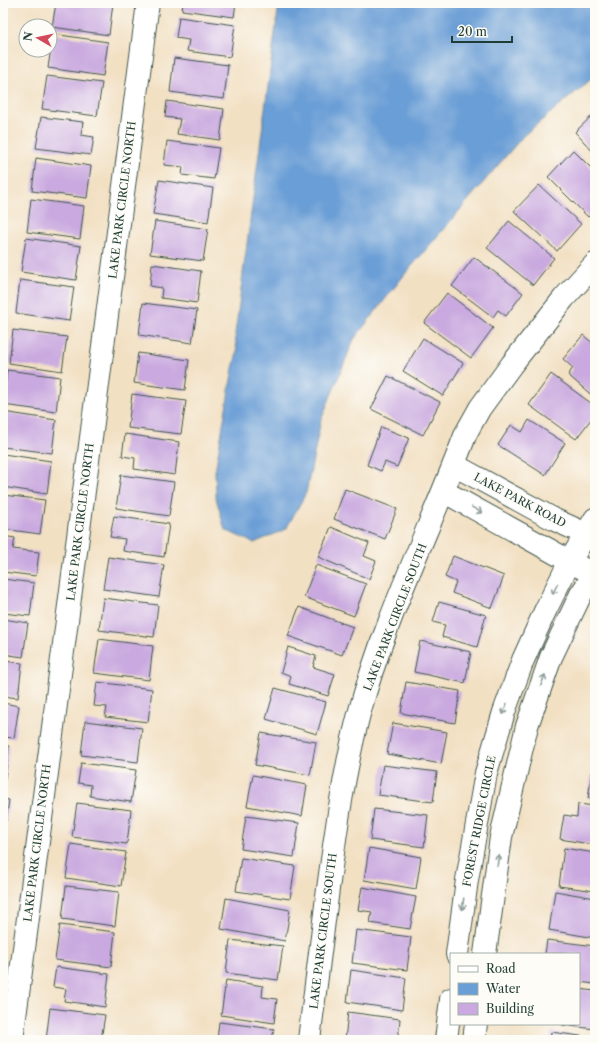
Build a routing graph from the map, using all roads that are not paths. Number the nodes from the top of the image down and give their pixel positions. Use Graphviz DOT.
graph roads {
  1 [pos="148,3"];
  2 [pos="595,264"];
  3 [pos="454,465"];
  4 [pos="443,491"];
  5 [pos="592,531"];
  6 [pos="570,561"];
  7 [pos="595,575"];
  8 [pos="457,953"];
  9 [pos="485,953"];
  10 [pos="450,1007"];
  11 [pos="476,1025"];
  12 [pos="12,1040"];
  13 [pos="309,1040"];
  14 [pos="446,1040"];
  15 [pos="474,1040"];
  1 -- 12 [label="street, LAKE PARK CIRCLE NORTH"];
  2 -- 3 [label="street, LAKE PARK CIRCLE SOUTH"];
  3 -- 4 [label="street, LAKE PARK CIRCLE SOUTH"];
  3 -- 5 [label="street, LAKE PARK ROAD"];
  4 -- 6 [label="street, one-way"];
  4 -- 13 [label="street, LAKE PARK CIRCLE SOUTH"];
  5 -- 6 [label="street, FOREST RIDGE CIRCLE"];
  6 -- 7 [label="street"];
  6 -- 8 [label="street, FOREST RIDGE CIRCLE, one-way"];
  9 -- 7 [label="street, one-way"];
  10 -- 14 [label="street"];
  11 -- 15 [label="street"];
}
